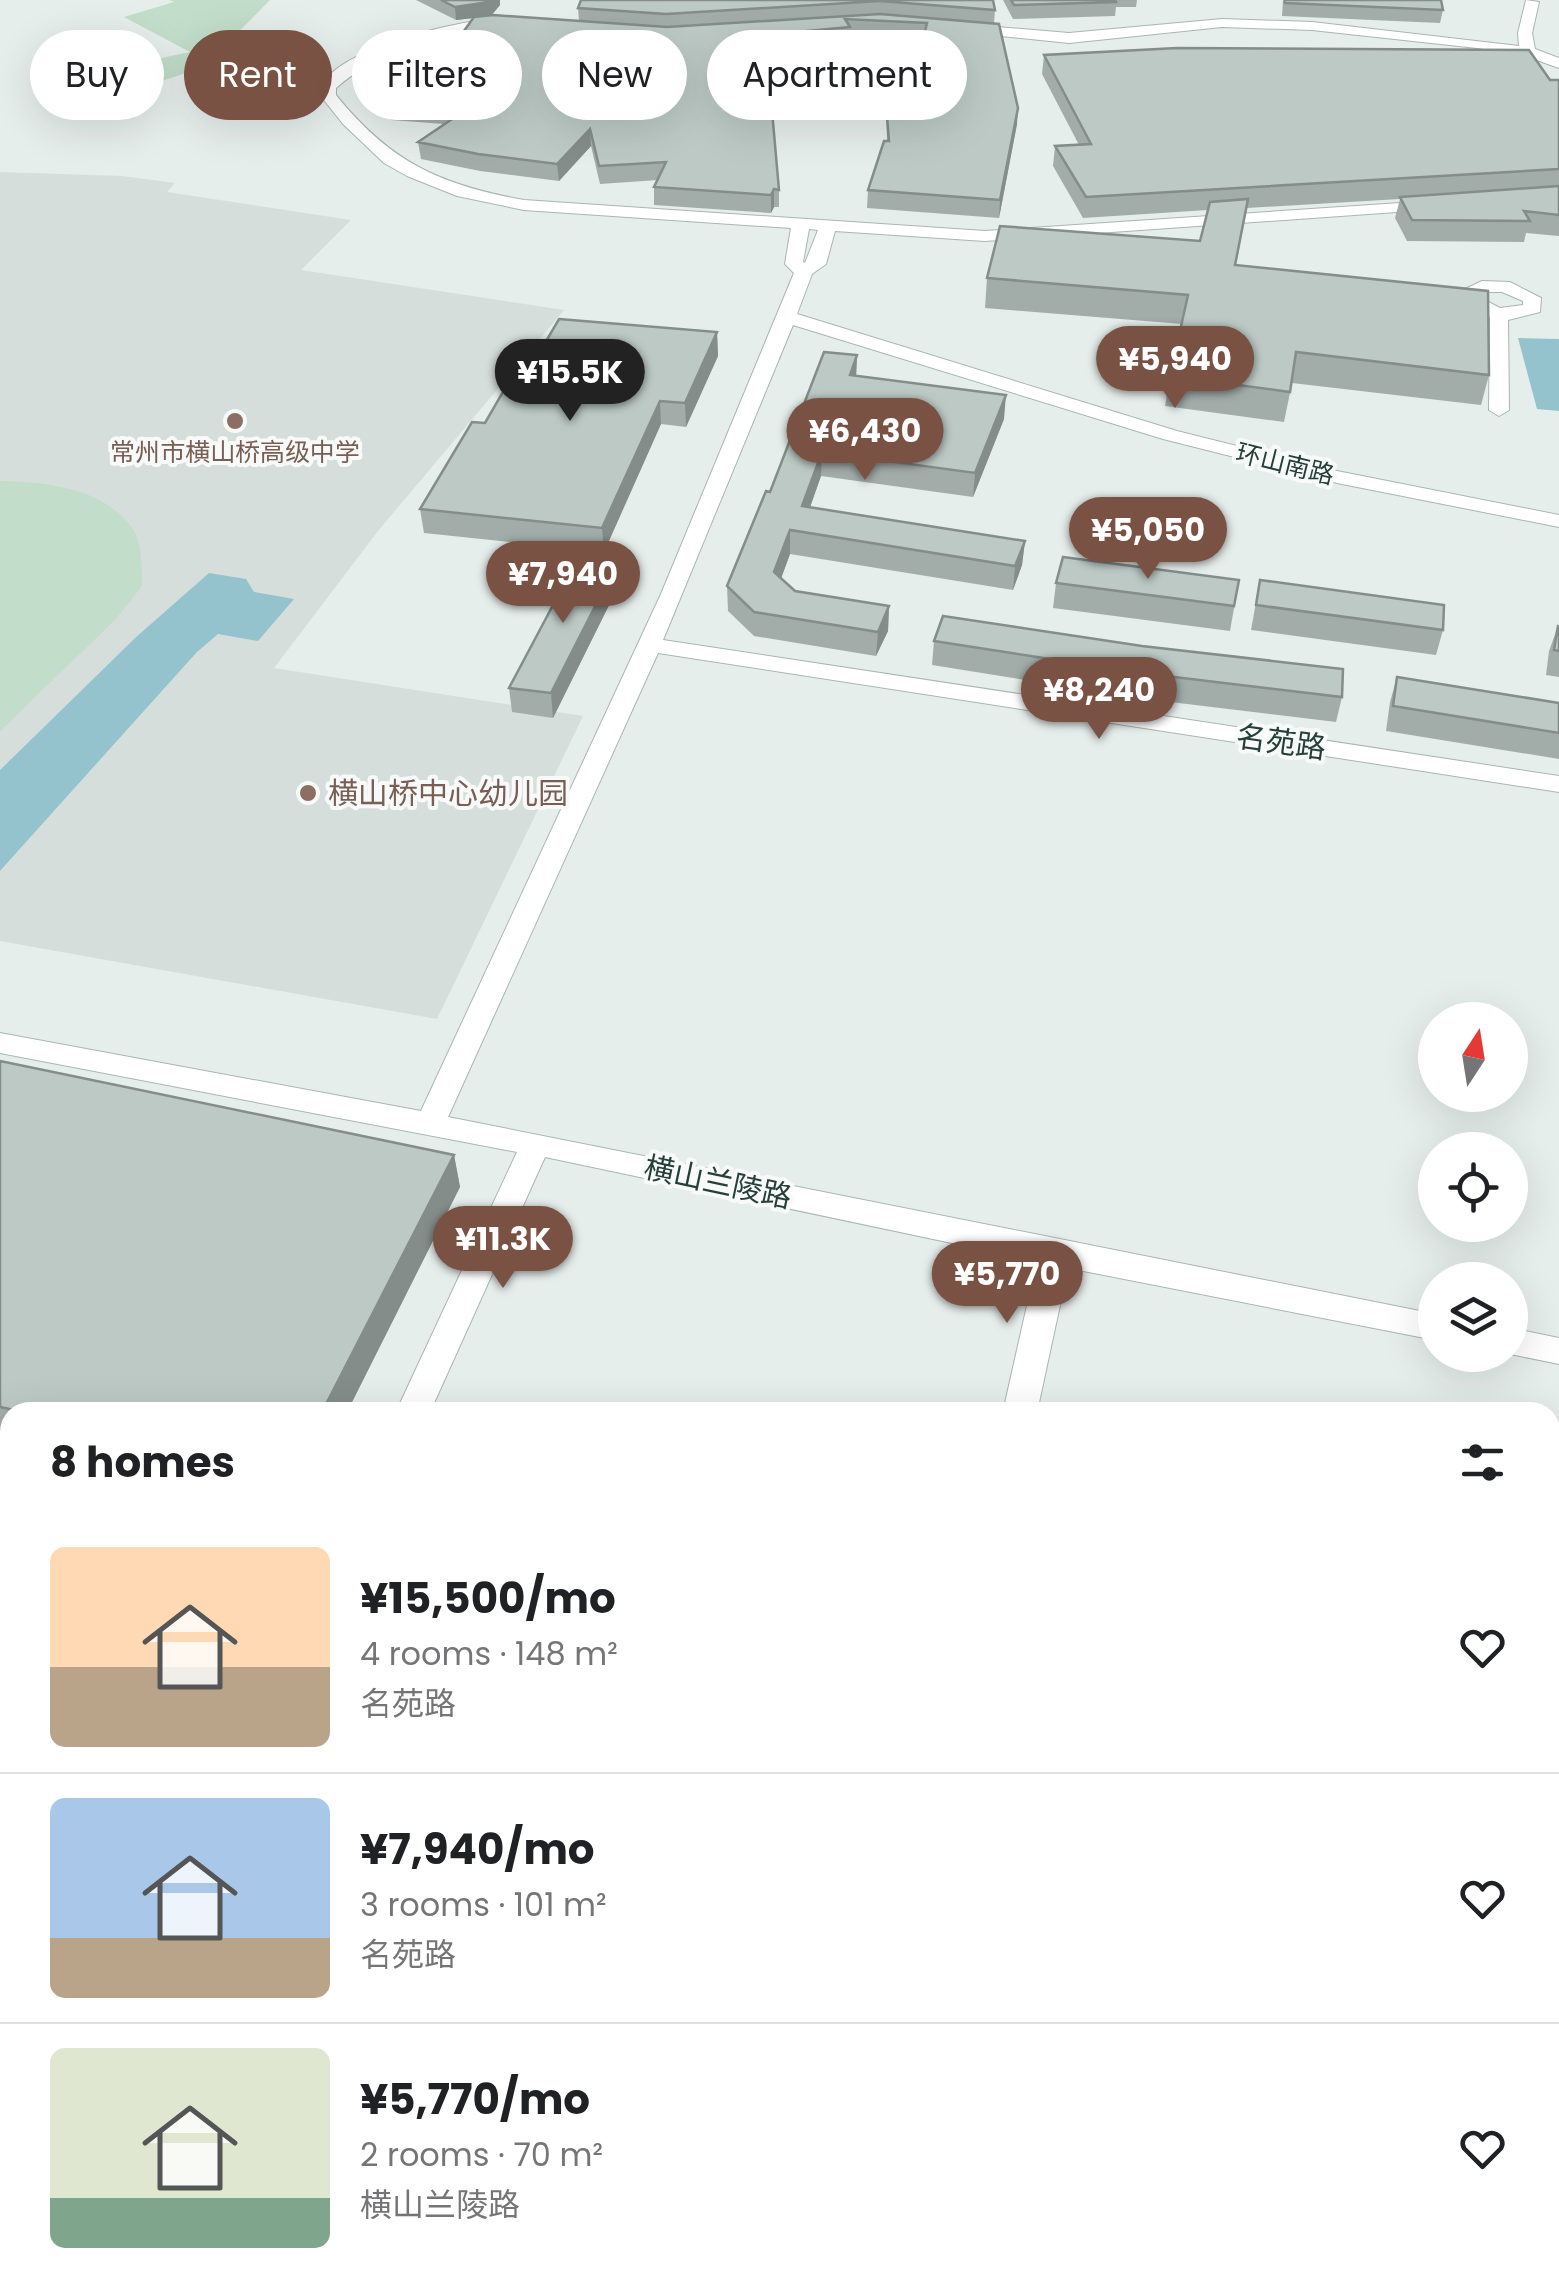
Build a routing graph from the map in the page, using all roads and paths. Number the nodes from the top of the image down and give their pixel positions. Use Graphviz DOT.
graph roads {
  1 [pos="1532,2"];
  2 [pos="525,25"];
  3 [pos="944,26"];
  4 [pos="1528,52"];
  5 [pos="1559,62"];
  6 [pos="1466,203"];
  7 [pos="802,224"];
  8 [pos="828,226"];
  9 [pos="804,271"];
  10 [pos="1534,303"];
  11 [pos="1559,305"];
  12 [pos="1499,314"];
  13 [pos="787,317"];
  14 [pos="1499,410"];
  15 [pos="1559,521"];
  16 [pos="648,645"];
  17 [pos="1559,784"];
  18 [pos="0,1043"];
  19 [pos="430,1124"];
  20 [pos="536,1144"];
  21 [pos="1056,1252"];
  22 [pos="1418,1323"];
  23 [pos="1528,1345"];
  24 [pos="1559,1351"];
  25 [pos="418,1402"];
  26 [pos="1022,1402"];
  1 -- 4 [label="street"];
  2 -- 7 [label="street"];
  3 -- 4 [label="street"];
  4 -- 5 [label="street"];
  6 -- 8 [label="street"];
  7 -- 8 [label="street"];
  7 -- 9 [label="street"];
  8 -- 9 [label="street"];
  9 -- 13 [label="street"];
  10 -- 11 [label="street"];
  10 -- 12 [label="street"];
  10 -- 12 [label="street"];
  12 -- 14 [label="street"];
  13 -- 15 [label="street, 环山南路"];
  13 -- 16 [label="street"];
  16 -- 17 [label="street, 名苑路"];
  16 -- 19 [label="street"];
  18 -- 19 [label="street, 横山兰陵路"];
  19 -- 20 [label="street, 横山兰陵路"];
  20 -- 21 [label="street, 横山兰陵路"];
  20 -- 25 [label="street"];
  21 -- 22 [label="street, 横山兰陵路"];
  21 -- 26 [label="street"];
  23 -- 24 [label="street"];
}
